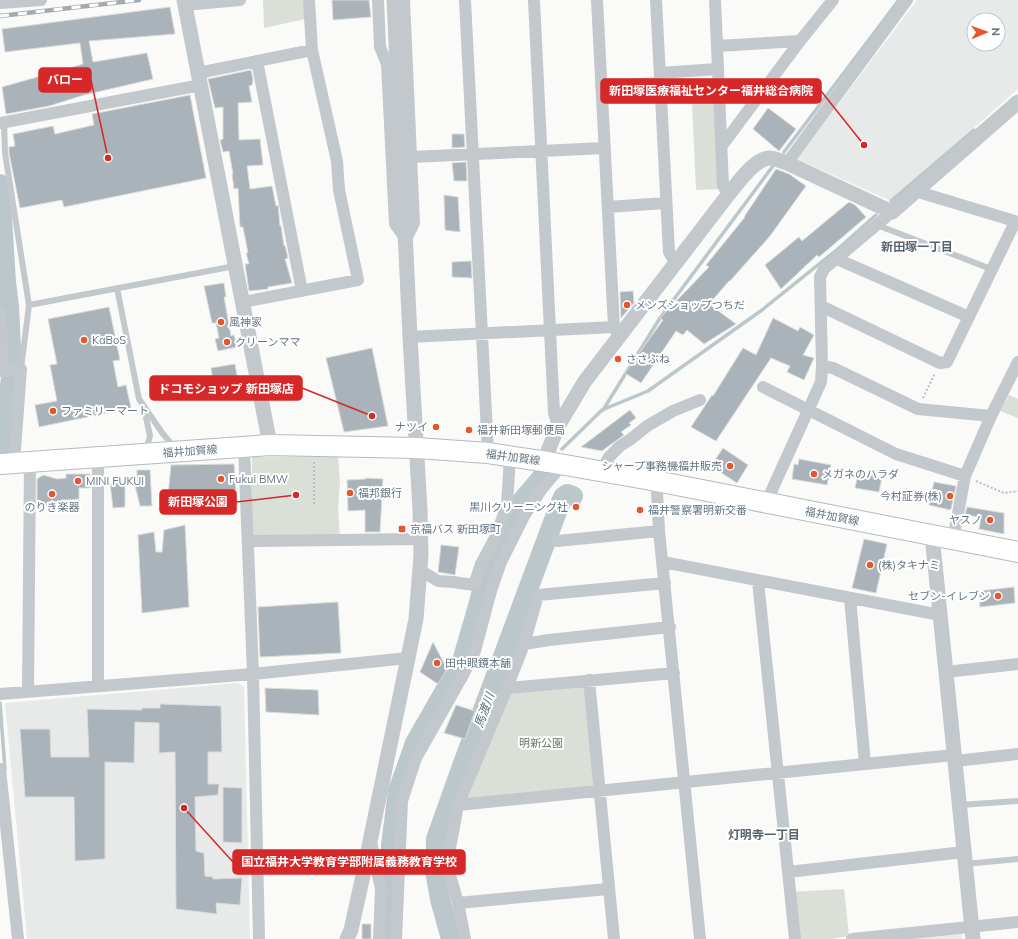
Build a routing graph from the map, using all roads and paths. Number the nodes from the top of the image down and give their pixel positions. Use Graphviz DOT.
graph roads {
  1 [pos="41,0"];
  2 [pos="240,0"];
  3 [pos="309,0"];
  4 [pos="378,0"];
  5 [pos="394,0"];
  6 [pos="404,0"];
  7 [pos="466,0"];
  8 [pos="534,0"];
  9 [pos="597,0"];
  10 [pos="656,0"];
  11 [pos="715,0"];
  12 [pos="833,0"];
  13 [pos="907,0"];
  14 [pos="185,3"];
  15 [pos="0,4"];
  16 [pos="800,41"];
  17 [pos="717,46"];
  18 [pos="312,50"];
  19 [pos="257,61"];
  20 [pos="718,69"];
  21 [pos="660,78"];
  22 [pos="199,79"];
  23 [pos="601,86"];
  24 [pos="1015,108"];
  25 [pos="2,122"];
  26 [pos="722,147"];
  27 [pos="604,148"];
  28 [pos="541,151"];
  29 [pos="473,154"];
  30 [pos="411,157"];
  31 [pos="787,163"];
  32 [pos="915,191"];
  33 [pos="728,195"];
  34 [pos="665,203"];
  35 [pos="608,207"];
  36 [pos="892,212"];
  37 [pos="1016,222"];
  38 [pos="876,224"];
  39 [pos="406,239"];
  40 [pos="837,258"];
  41 [pos="676,264"];
  42 [pos="236,266"];
  43 [pos="991,269"];
  44 [pos="116,288"];
  45 [pos="302,291"];
  46 [pos="243,302"];
  47 [pos="29,305"];
  48 [pos="821,306"];
  49 [pos="0,313"];
  50 [pos="969,317"];
  51 [pos="550,330"];
  52 [pos="617,332"];
  53 [pos="482,334"];
  54 [pos="410,337"];
  55 [pos="1018,362"];
  56 [pos="940,363"];
  57 [pos="822,366"];
  58 [pos="21,369"];
  59 [pos="2,371"];
  60 [pos="763,387"];
  61 [pos="700,400"];
  62 [pos="144,406"];
  63 [pos="918,409"];
  64 [pos="808,410"];
  65 [pos="991,416"];
  66 [pos="558,426"];
  67 [pos="270,446"];
  68 [pos="244,447"];
  69 [pos="417,448"];
  70 [pos="178,451"];
  71 [pos="488,453"];
  72 [pos="145,454"];
  73 [pos="314,456"];
  74 [pos="510,456"];
  75 [pos="98,457"];
  76 [pos="15,463"];
  77 [pos="552,463"];
  78 [pos="601,471"];
  79 [pos="965,476"];
  80 [pos="662,482"];
  81 [pos="1018,491"];
  82 [pos="766,503"];
  83 [pos="314,504"];
  84 [pos="659,531"];
  85 [pos="932,535"];
  86 [pos="421,539"];
  87 [pos="954,540"];
  88 [pos="248,541"];
  89 [pos="557,541"];
  90 [pos="1018,552"];
  91 [pos="663,562"];
  92 [pos="420,570"];
  93 [pos="758,580"];
  94 [pos="665,583"];
  95 [pos="850,598"];
  96 [pos="940,615"];
  97 [pos="670,627"];
  98 [pos="524,644"];
  99 [pos="408,658"];
  100 [pos="1018,664"];
  101 [pos="946,672"];
  102 [pos="674,673"];
  103 [pos="253,674"];
  104 [pos="588,680"];
  105 [pos="98,686"];
  106 [pos="507,688"];
  107 [pos="28,692"];
  108 [pos="0,694"];
  109 [pos="1018,754"];
  110 [pos="954,758"];
  111 [pos="866,764"];
  112 [pos="0,769"];
  113 [pos="778,773"];
  114 [pos="685,782"];
  115 [pos="1,787"];
  116 [pos="599,791"];
  117 [pos="1018,801"];
  118 [pos="458,805"];
  119 [pos="959,805"];
  120 [pos="370,839"];
  121 [pos="965,858"];
  122 [pos="1018,859"];
  123 [pos="788,872"];
  124 [pos="608,889"];
  125 [pos="458,903"];
  126 [pos="1018,922"];
  127 [pos="972,933"];
  128 [pos="18,939"];
  129 [pos="259,939"];
  130 [pos="347,939"];
  131 [pos="379,939"];
  132 [pos="396,939"];
  133 [pos="465,939"];
  134 [pos="614,939"];
  135 [pos="700,939"];
  136 [pos="795,939"];
  137 [pos="852,939"];
  1 -- 15 [label="street"];
  2 -- 14 [label="street"];
  3 -- 18 [label="street"];
  4 -- 39 [label="street"];
  5 -- 39 [label="street"];
  6 -- 30 [label="street"];
  7 -- 29 [label="street"];
  8 -- 28 [label="street"];
  9 -- 23 [label="street"];
  10 -- 21 [label="street"];
  11 -- 17 [label="street"];
  12 -- 16 [label="street"];
  13 -- 31 [label="street"];
  14 -- 22 [label="street"];
  16 -- 17 [label="street"];
  16 -- 26 [label="street"];
  17 -- 20 [label="street"];
  18 -- 19 [label="street"];
  18 -- 45 [label="street"];
  19 -- 22 [label="street"];
  19 -- 45 [label="street"];
  20 -- 21 [label="street"];
  20 -- 26 [label="street"];
  21 -- 23 [label="street"];
  21 -- 34 [label="street"];
  22 -- 25 [label="street"];
  22 -- 42 [label="street"];
  23 -- 27 [label="street"];
  24 -- 32 [label="street"];
  25 -- 47 [label="lane"];
  26 -- 33 [label="street"];
  27 -- 28 [label="street"];
  27 -- 35 [label="street"];
  28 -- 29 [label="street"];
  28 -- 51 [label="street"];
  29 -- 30 [label="street"];
  29 -- 53 [label="street"];
  30 -- 39 [label="street"];
  31 -- 33 [label="street"];
  31 -- 36 [label="street"];
  32 -- 36 [label="street"];
  32 -- 37 [label="street"];
  33 -- 41 [label="street"];
  34 -- 35 [label="street"];
  34 -- 41 [label="street"];
  35 -- 52 [label="street"];
  36 -- 38 [label="street"];
  37 -- 43 [label="street"];
  38 -- 40 [label="street"];
  38 -- 43 [label="lane"];
  39 -- 54 [label="street"];
  40 -- 48 [label="street"];
  40 -- 50 [label="street"];
  41 -- 52 [label="street"];
  42 -- 44 [label="lane"];
  42 -- 46 [label="street"];
  43 -- 50 [label="street"];
  44 -- 47 [label="lane"];
  44 -- 62 [label="lane"];
  45 -- 46 [label="street"];
  46 -- 67 [label="street"];
  47 -- 58 [label="lane"];
  48 -- 56 [label="street"];
  48 -- 57 [label="street"];
  49 -- 59 [label="street"];
  50 -- 56 [label="street"];
  51 -- 52 [label="street"];
  51 -- 53 [label="street"];
  51 -- 66 [label="street"];
  52 -- 66 [label="street"];
  53 -- 54 [label="street"];
  53 -- 71 [label="street"];
  54 -- 69 [label="street"];
  55 -- 65 [label="street"];
  56 -- 63 [label="path"];
  57 -- 63 [label="street"];
  57 -- 64 [label="street"];
  58 -- 59 [label="street"];
  58 -- 76 [label="street"];
  60 -- 64 [label="street"];
  61 -- 78 [label="street"];
  62 -- 70 [label="lane"];
  62 -- 72 [label="lane"];
  63 -- 65 [label="street"];
  64 -- 79 [label="street"];
  64 -- 82 [label="street"];
  65 -- 79 [label="street"];
  66 -- 77 [label="street"];
  67 -- 68 [label="main road, 福井加賀線"];
  67 -- 69 [label="main road, 福井加賀線"];
  68 -- 70 [label="main road, 福井加賀線"];
  68 -- 88 [label="street"];
  69 -- 71 [label="main road, 福井加賀線"];
  69 -- 86 [label="street"];
  70 -- 72 [label="main road, 福井加賀線"];
  71 -- 74 [label="main road, 福井加賀線"];
  72 -- 75 [label="main road, 福井加賀線"];
  73 -- 83 [label="path"];
  74 -- 77 [label="main road, 福井加賀線"];
  74 -- 92 [label="street"];
  75 -- 76 [label="main road, 福井加賀線"];
  75 -- 105 [label="street"];
  76 -- 107 [label="street"];
  77 -- 78 [label="main road, 福井加賀線"];
  77 -- 132 [label="street"];
  78 -- 80 [label="main road, 福井加賀線"];
  79 -- 81 [label="path"];
  79 -- 87 [label="street"];
  80 -- 82 [label="main road, 福井加賀線"];
  80 -- 84 [label="street"];
  82 -- 85 [label="main road, 福井加賀線"];
  84 -- 89 [label="street"];
  84 -- 91 [label="street"];
  85 -- 87 [label="main road, 福井加賀線"];
  85 -- 96 [label="street"];
  86 -- 88 [label="street"];
  86 -- 92 [label="street"];
  87 -- 90 [label="main road, 福井加賀線"];
  88 -- 103 [label="street"];
  91 -- 93 [label="street"];
  91 -- 94 [label="street"];
  92 -- 99 [label="street"];
  93 -- 95 [label="street"];
  93 -- 113 [label="street"];
  94 -- 97 [label="street"];
  94 -- 98 [label="street"];
  95 -- 96 [label="street"];
  95 -- 111 [label="street"];
  96 -- 101 [label="street"];
  97 -- 98 [label="street"];
  97 -- 102 [label="street"];
  98 -- 106 [label="street"];
  99 -- 103 [label="street"];
  99 -- 120 [label="street"];
  100 -- 101 [label="street"];
  101 -- 110 [label="street"];
  102 -- 104 [label="street"];
  102 -- 114 [label="street"];
  103 -- 105 [label="street"];
  103 -- 129 [label="street"];
  104 -- 106 [label="street"];
  104 -- 116 [label="street"];
  105 -- 107 [label="street"];
  106 -- 118 [label="street"];
  107 -- 108 [label="street"];
  109 -- 110 [label="street"];
  110 -- 111 [label="street"];
  110 -- 119 [label="street"];
  111 -- 113 [label="street"];
  112 -- 115 [label="street"];
  113 -- 114 [label="street"];
  113 -- 123 [label="street"];
  114 -- 116 [label="street"];
  114 -- 135 [label="street"];
  115 -- 128 [label="street"];
  116 -- 118 [label="street"];
  116 -- 124 [label="street"];
  117 -- 119 [label="lane"];
  118 -- 125 [label="street"];
  119 -- 121 [label="street"];
  120 -- 130 [label="street"];
  120 -- 131 [label="street"];
  121 -- 122 [label="lane"];
  121 -- 123 [label="street"];
  121 -- 127 [label="street"];
  123 -- 136 [label="street"];
  124 -- 125 [label="street"];
  124 -- 134 [label="street"];
  125 -- 133 [label="street"];
  126 -- 127 [label="street"];
  127 -- 137 [label="street"];
}
